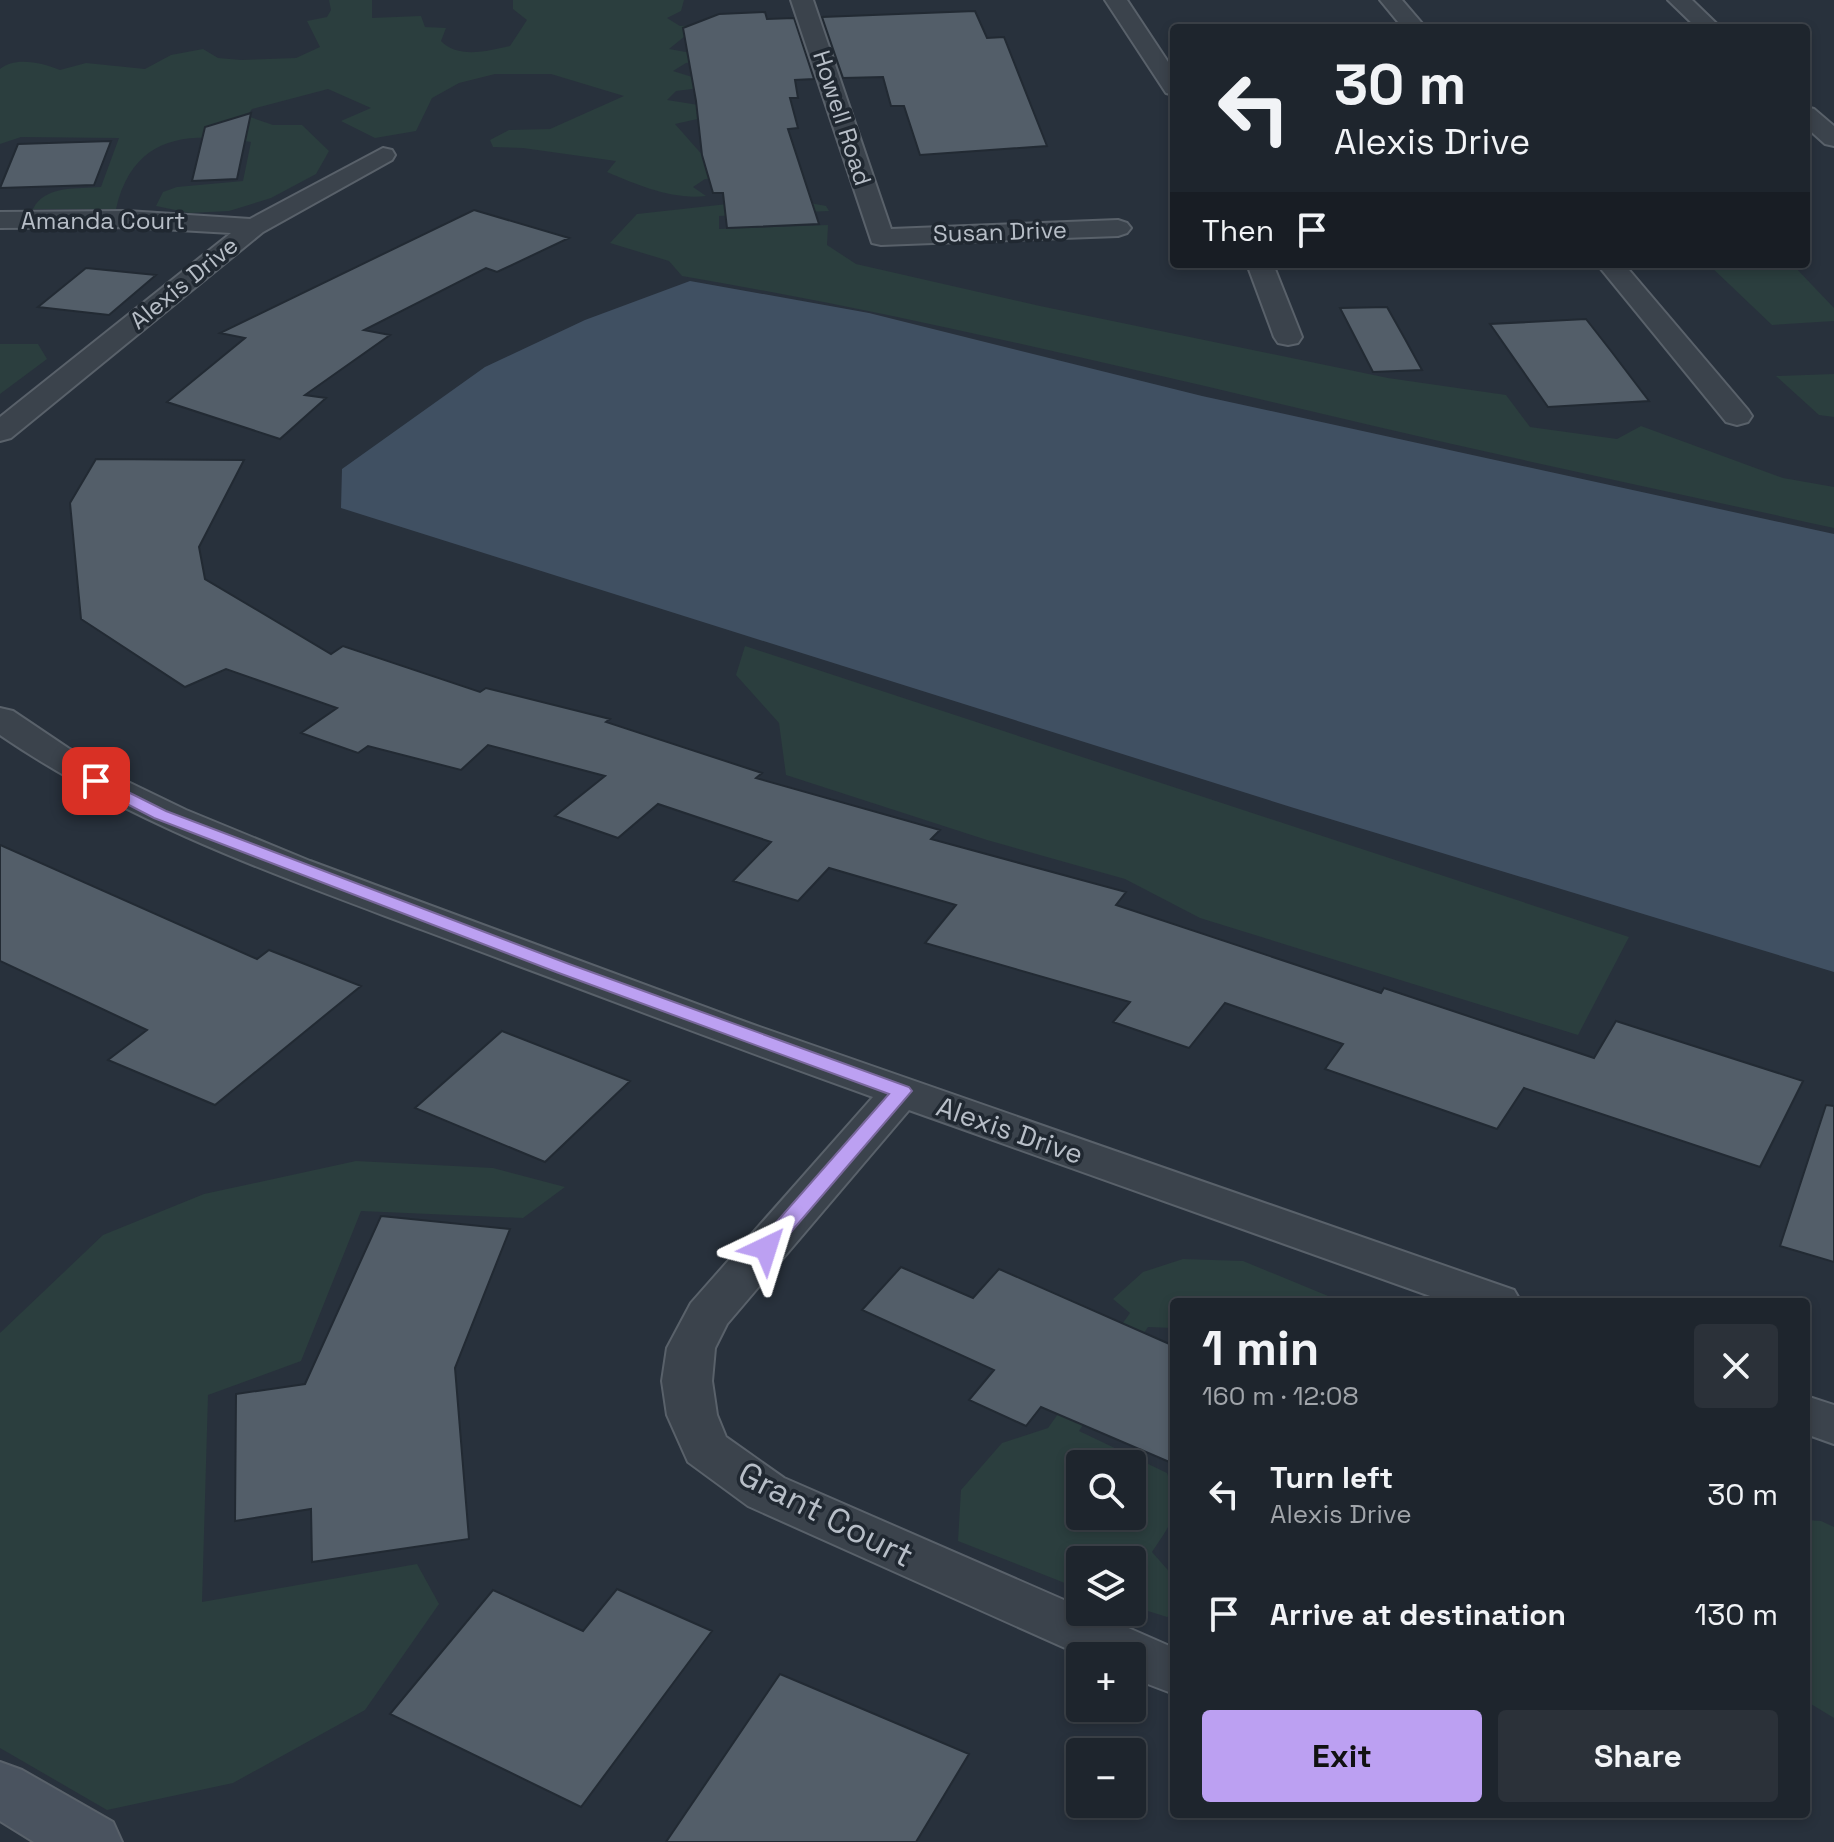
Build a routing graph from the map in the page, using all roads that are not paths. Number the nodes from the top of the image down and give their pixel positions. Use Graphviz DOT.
graph roads {
  1 [pos="802,0"];
  2 [pos="1116,0"];
  3 [pos="1391,0"];
  4 [pos="1679,0"];
  5 [pos="1412,24"];
  6 [pos="1706,24"];
  7 [pos="1170,82"];
  8 [pos="1810,118"];
  9 [pos="1834,139"];
  10 [pos="383,155"];
  11 [pos="0,220"];
  12 [pos="254,227"];
  13 [pos="1118,228"];
  14 [pos="881,237"];
  15 [pos="1262,268"];
  16 [pos="1613,268"];
  17 [pos="1288,337"];
  18 [pos="1737,416"];
  19 [pos="0,432"];
  20 [pos="0,719"];
  21 [pos="902,1091"];
  22 [pos="1486,1298"];
  23 [pos="1810,1416"];
  24 [pos="1834,1425"];
  25 [pos="1170,1670"];
  26 [pos="0,1789"];
  27 [pos="90,1842"];
  1 -- 14 [label="street, Howell Road"];
  2 -- 7 [label="street"];
  3 -- 5 [label="street"];
  4 -- 6 [label="street"];
  8 -- 9 [label="street"];
  10 -- 12 [label="street, Alexis Drive"];
  11 -- 12 [label="street, Amanda Court"];
  12 -- 19 [label="street, Alexis Drive"];
  13 -- 14 [label="street, Susan Drive"];
  15 -- 17 [label="street"];
  16 -- 18 [label="street"];
  20 -- 21 [label="street, Alexis Drive"];
  21 -- 22 [label="street, Alexis Drive"];
  21 -- 25 [label="street, Grant Court"];
  23 -- 24 [label="street"];
  26 -- 27 [label="street"];
}
